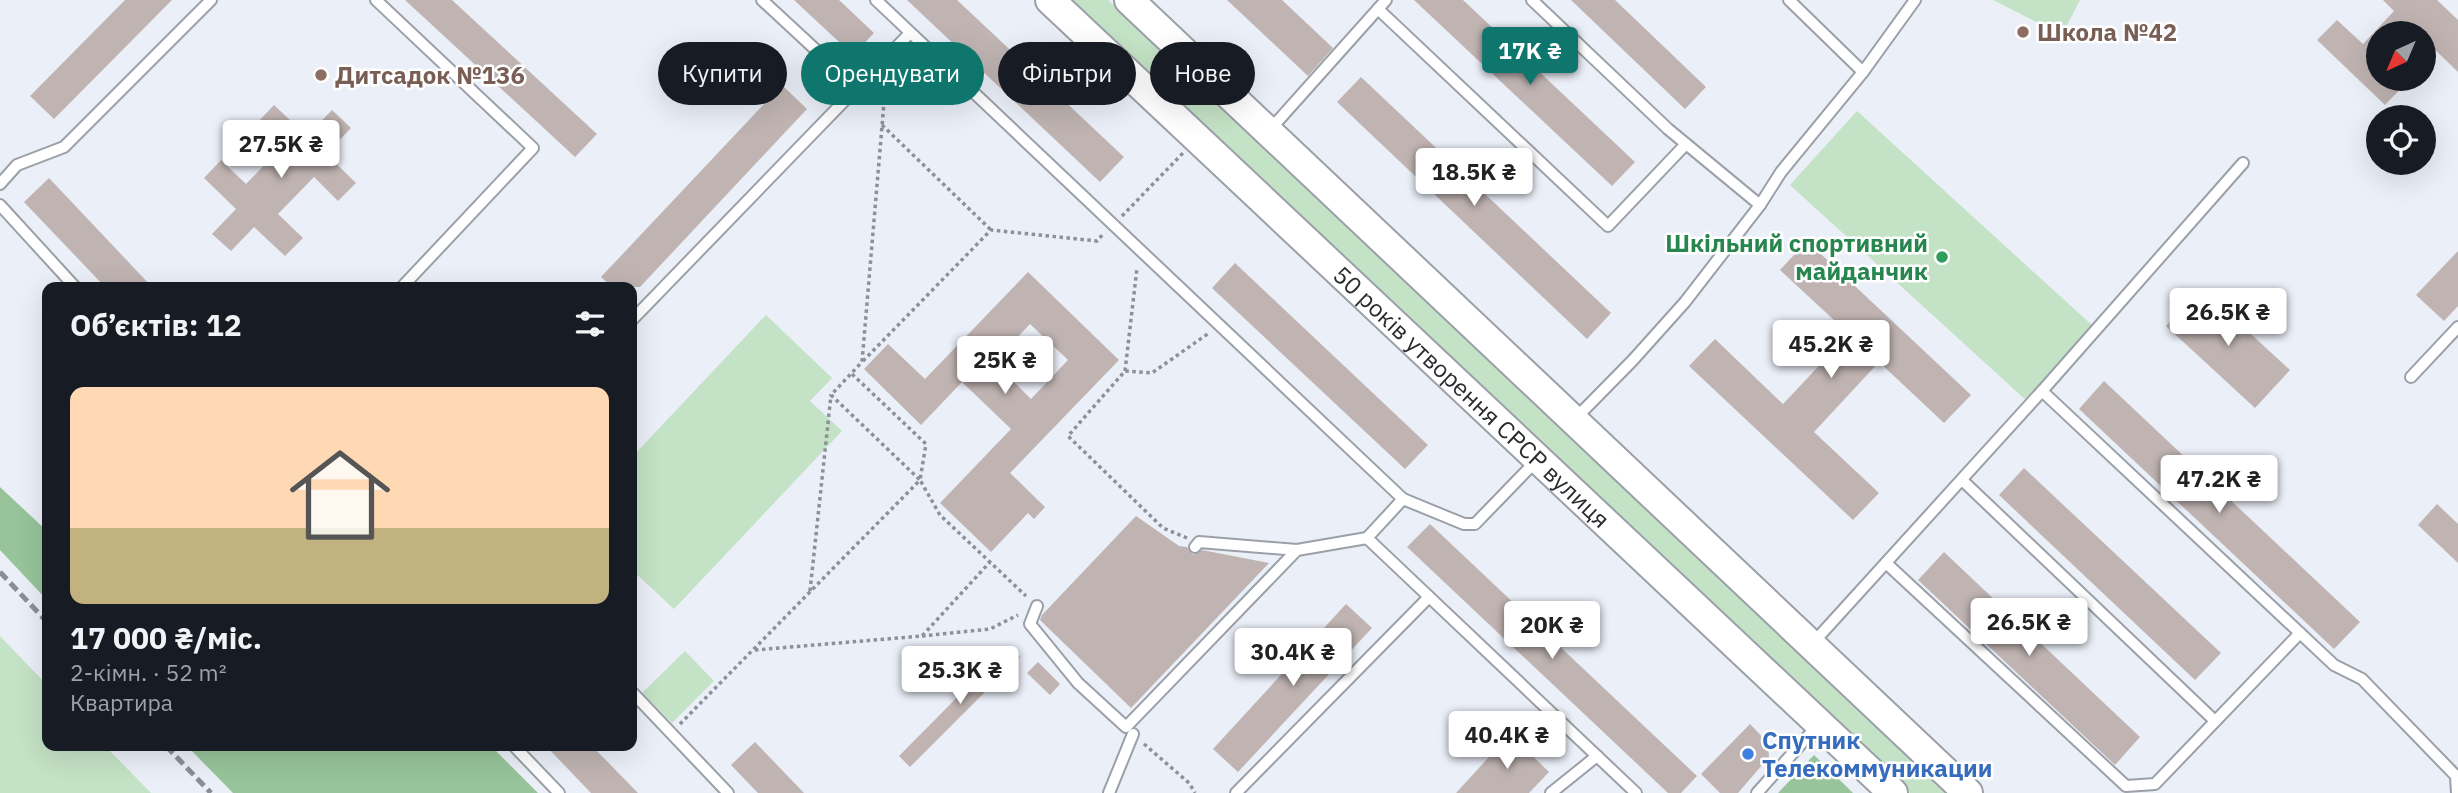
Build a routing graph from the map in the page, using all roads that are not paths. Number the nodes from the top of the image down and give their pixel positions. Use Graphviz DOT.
graph roads {
  1 [pos="211,0"];
  2 [pos="376,0"];
  3 [pos="762,0"];
  4 [pos="876,0"];
  5 [pos="1050,0"];
  6 [pos="1129,0"];
  7 [pos="1532,0"];
  8 [pos="1789,0"];
  9 [pos="1915,0"];
  10 [pos="1382,4"];
  11 [pos="910,33"];
  12 [pos="807,42"];
  13 [pos="901,42"];
  14 [pos="1863,72"];
  15 [pos="841,105"];
  16 [pos="1268,132"];
  17 [pos="1686,144"];
  18 [pos="2243,163"];
  19 [pos="0,184"];
  20 [pos="0,205"];
  21 [pos="1760,205"];
  22 [pos="70,282"];
  23 [pos="407,282"];
  24 [pos="637,315"];
  25 [pos="2458,327"];
  26 [pos="2411,377"];
  27 [pos="2042,391"];
  28 [pos="1573,420"];
  29 [pos="1538,458"];
  30 [pos="1962,480"];
  31 [pos="1403,499"];
  32 [pos="1367,538"];
  33 [pos="1197,545"];
  34 [pos="1297,550"];
  35 [pos="1886,563"];
  36 [pos="1429,597"];
  37 [pos="1037,606"];
  38 [pos="2300,633"];
  39 [pos="1812,646"];
  40 [pos="637,697"];
  41 [pos="2215,721"];
  42 [pos="1820,723"];
  43 [pos="1133,734"];
  44 [pos="519,751"];
  45 [pos="1597,756"];
  46 [pos="559,793"];
  47 [pos="728,793"];
  48 [pos="1109,793"];
  49 [pos="1236,793"];
  50 [pos="1552,793"];
  51 [pos="1636,793"];
  52 [pos="1756,793"];
  53 [pos="1893,793"];
  54 [pos="1968,793"];
  55 [pos="2457,793"];
  1 -- 19 [label="lane"];
  2 -- 23 [label="lane"];
  3 -- 12 [label="lane"];
  4 -- 11 [label="lane"];
  5 -- 29 [label="main road, 50 років утворення СРСР вулиця"];
  6 -- 16 [label="main road, 50 років утворення СРСР вулиця"];
  7 -- 17 [label="lane"];
  8 -- 14 [label="lane"];
  9 -- 14 [label="lane"];
  10 -- 16 [label="lane"];
  10 -- 17 [label="lane"];
  11 -- 13 [label="lane"];
  11 -- 31 [label="lane"];
  14 -- 21 [label="lane"];
  15 -- 24 [label="lane"];
  16 -- 28 [label="main road, 50 років утворення СРСР вулиця"];
  17 -- 21 [label="lane"];
  18 -- 27 [label="lane"];
  20 -- 22 [label="lane"];
  21 -- 28 [label="lane"];
  25 -- 26 [label="lane"];
  27 -- 30 [label="lane"];
  27 -- 38 [label="lane"];
  28 -- 39 [label="main road, 50 років утворення СРСР вулиця"];
  29 -- 31 [label="lane"];
  29 -- 42 [label="main road, 50 років утворення СРСР вулиця"];
  30 -- 35 [label="lane"];
  30 -- 41 [label="lane"];
  31 -- 32 [label="lane"];
  32 -- 34 [label="lane"];
  32 -- 36 [label="lane"];
  33 -- 34 [label="lane"];
  34 -- 37 [label="lane"];
  35 -- 39 [label="lane"];
  35 -- 41 [label="lane"];
  36 -- 45 [label="lane"];
  36 -- 49 [label="lane"];
  38 -- 41 [label="lane"];
  38 -- 55 [label="lane"];
  39 -- 54 [label="main road, 50 років утворення СРСР вулиця"];
  40 -- 47 [label="lane"];
  42 -- 52 [label="lane"];
  42 -- 53 [label="main road, 50 років утворення СРСР вулиця"];
  43 -- 48 [label="lane"];
  44 -- 46 [label="lane"];
  45 -- 50 [label="lane"];
  45 -- 51 [label="lane"];
}
